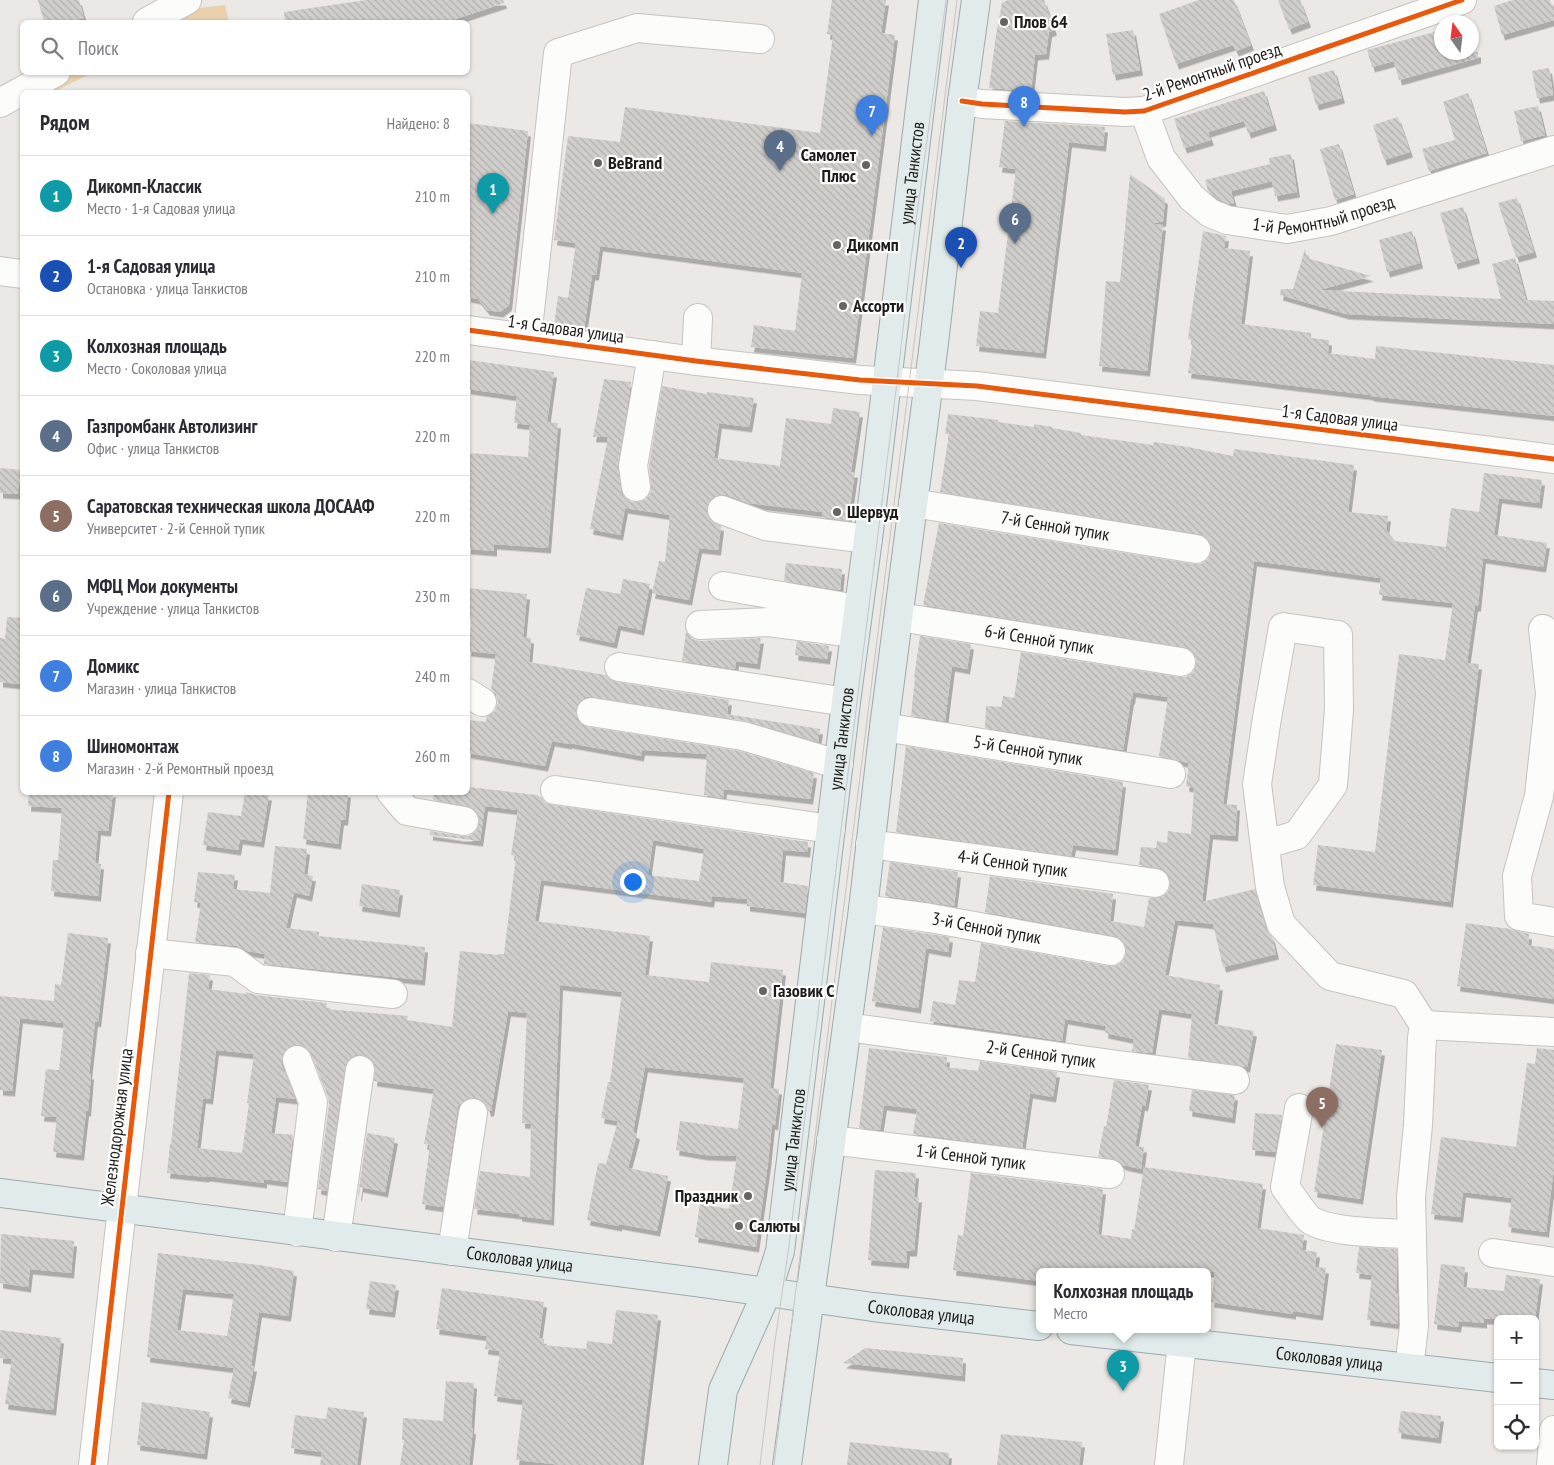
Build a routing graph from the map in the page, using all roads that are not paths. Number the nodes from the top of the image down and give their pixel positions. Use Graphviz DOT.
graph roads {
  1 [pos="187,0"];
  2 [pos="932,0"];
  3 [pos="976,0"];
  4 [pos="1462,0"];
  5 [pos="150,20"];
  6 [pos="760,39"];
  7 [pos="51,75"];
  8 [pos="24,90"];
  9 [pos="20,93"];
  10 [pos="962,101"];
  11 [pos="0,104"];
  12 [pos="1144,111"];
  13 [pos="1554,150"];
  14 [pos="0,271"];
  15 [pos="20,274"];
  16 [pos="698,318"];
  17 [pos="470,330"];
  18 [pos="527,338"];
  19 [pos="652,355"];
  20 [pos="696,361"];
  21 [pos="886,381"];
  22 [pos="929,384"];
  23 [pos="1554,459"];
  24 [pos="636,487"];
  25 [pos="913,503"];
  26 [pos="722,510"];
  27 [pos="868,539"];
  28 [pos="1196,549"];
  29 [pos="724,586"];
  30 [pos="899,618"];
  31 [pos="856,621"];
  32 [pos="700,625"];
  33 [pos="1543,629"];
  34 [pos="1181,662"];
  35 [pos="619,666"];
  36 [pos="1552,695"];
  37 [pos="846,702"];
  38 [pos="591,712"];
  39 [pos="884,727"];
  40 [pos="838,764"];
  41 [pos="1171,774"];
  42 [pos="555,790"];
  43 [pos="169,795"];
  44 [pos="394,795"];
  45 [pos="464,820"];
  46 [pos="831,829"];
  47 [pos="870,844"];
  48 [pos="1266,844"];
  49 [pos="1154,883"];
  50 [pos="863,909"];
  51 [pos="1554,922"];
  52 [pos="1110,951"];
  53 [pos="150,953"];
  54 [pos="393,994"];
  55 [pos="1424,1025"];
  56 [pos="847,1026"];
  57 [pos="1554,1032"];
  58 [pos="297,1060"];
  59 [pos="360,1070"];
  60 [pos="1236,1080"];
  61 [pos="1299,1108"];
  62 [pos="473,1114"];
  63 [pos="831,1140"];
  64 [pos="1110,1174"];
  65 [pos="0,1193"];
  66 [pos="121,1209"];
  67 [pos="297,1232"];
  68 [pos="1412,1234"];
  69 [pos="336,1236"];
  70 [pos="452,1251"];
  71 [pos="1494,1253"];
  72 [pos="1554,1262"];
  73 [pos="767,1292"];
  74 [pos="810,1298"];
  75 [pos="1036,1326"];
  76 [pos="1099,1333"];
  77 [pos="1182,1342"];
  78 [pos="1409,1368"];
  79 [pos="1494,1378"];
  80 [pos="1539,1384"];
  81 [pos="1554,1386"];
  82 [pos="1554,1430"];
  83 [pos="92,1465"];
  84 [pos="713,1465"];
  85 [pos="787,1465"];
  86 [pos="1169,1465"];
  87 [pos="1551,1465"];
  1 -- 5 [label="street"];
  2 -- 21 [label="main road, улица Танкистов"];
  3 -- 10 [label="main road, улица Танкистов"];
  4 -- 12 [label="street, 2-й Ремонтный проезд"];
  6 -- 18 [label="street"];
  7 -- 8 [label="street"];
  9 -- 11 [label="street"];
  10 -- 12 [label="street, 2-й Ремонтный проезд"];
  10 -- 22 [label="main road, улица Танкистов"];
  12 -- 13 [label="street, 1-й Ремонтный проезд"];
  14 -- 15 [label="street"];
  16 -- 20 [label="street"];
  17 -- 18 [label="street, 1-я Садовая улица"];
  18 -- 19 [label="street, 1-я Садовая улица"];
  19 -- 20 [label="street, 1-я Садовая улица"];
  19 -- 24 [label="street"];
  20 -- 21 [label="street, 1-я Садовая улица"];
  21 -- 22 [label="street, 1-я Садовая улица"];
  21 -- 27 [label="main road, улица Танкистов"];
  22 -- 23 [label="street, 1-я Садовая улица"];
  22 -- 25 [label="main road, улица Танкистов"];
  25 -- 28 [label="street, 7-й Сенной тупик"];
  25 -- 30 [label="main road, улица Танкистов"];
  26 -- 27 [label="street"];
  27 -- 31 [label="main road, улица Танкистов"];
  29 -- 31 [label="street"];
  30 -- 34 [label="street, 6-й Сенной тупик"];
  30 -- 39 [label="main road, улица Танкистов"];
  31 -- 32 [label="street"];
  31 -- 37 [label="main road, улица Танкистов"];
  33 -- 36 [label="street"];
  35 -- 37 [label="street"];
  36 -- 51 [label="street"];
  37 -- 40 [label="main road, улица Танкистов"];
  38 -- 40 [label="street"];
  39 -- 41 [label="street, 5-й Сенной тупик"];
  39 -- 47 [label="main road, улица Танкистов"];
  40 -- 46 [label="main road, улица Танкистов"];
  42 -- 46 [label="street"];
  43 -- 53 [label="street, Железнодорожная улица"];
  44 -- 45 [label="street"];
  46 -- 73 [label="main road, улица Танкистов"];
  47 -- 49 [label="street, 4-й Сенной тупик"];
  47 -- 50 [label="main road, улица Танкистов"];
  48 -- 48 [label="street"];
  48 -- 55 [label="street"];
  50 -- 52 [label="street, 3-й Сенной тупик"];
  50 -- 56 [label="main road, улица Танкистов"];
  53 -- 54 [label="street"];
  53 -- 66 [label="street, Железнодорожная улица"];
  55 -- 57 [label="street"];
  55 -- 68 [label="street"];
  56 -- 60 [label="street, 2-й Сенной тупик"];
  56 -- 63 [label="main road, улица Танкистов"];
  58 -- 67 [label="street"];
  59 -- 69 [label="street"];
  61 -- 68 [label="street"];
  62 -- 70 [label="street"];
  63 -- 64 [label="street, 1-й Сенной тупик"];
  63 -- 74 [label="main road, улица Танкистов"];
  65 -- 66 [label="main road, Соколовая улица"];
  66 -- 67 [label="main road, Соколовая улица"];
  66 -- 83 [label="street, Железнодорожная улица"];
  67 -- 69 [label="main road, Соколовая улица"];
  68 -- 78 [label="street"];
  69 -- 70 [label="main road, Соколовая улица"];
  70 -- 73 [label="main road, Соколовая улица"];
  71 -- 72 [label="street"];
  73 -- 74 [label="main road, Соколовая улица"];
  73 -- 84 [label="main road, улица Танкистов"];
  74 -- 75 [label="main road, Соколовая улица"];
  74 -- 85 [label="main road, улица Танкистов"];
  76 -- 77 [label="main road, Соколовая улица"];
  77 -- 78 [label="main road, Соколовая улица"];
  77 -- 86 [label="street"];
  78 -- 79 [label="main road, Соколовая улица"];
  80 -- 81 [label="main road"];
  82 -- 87 [label="street"];
}
